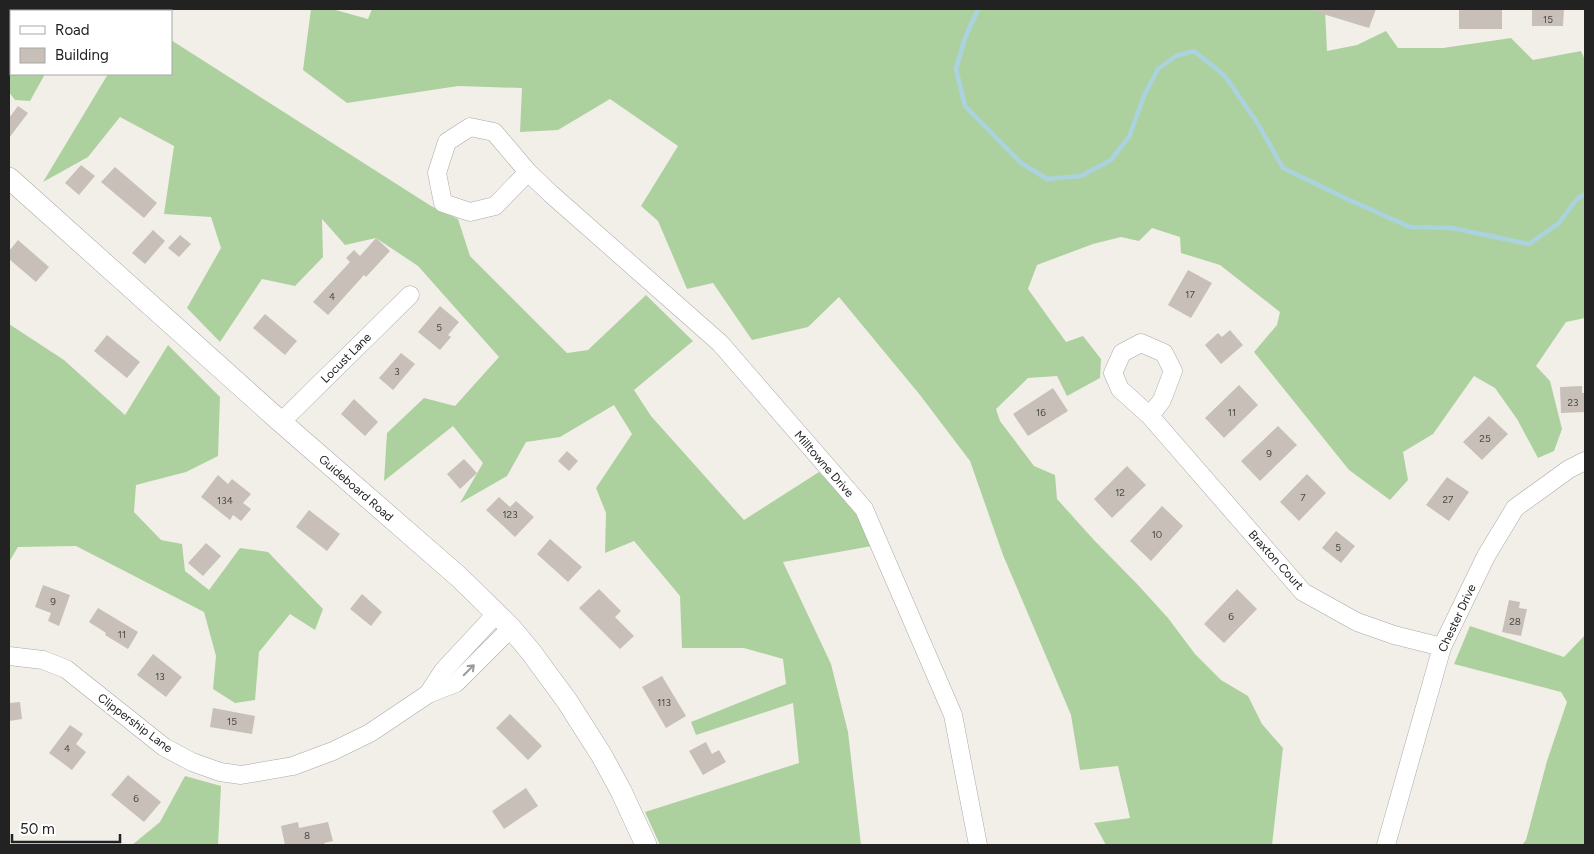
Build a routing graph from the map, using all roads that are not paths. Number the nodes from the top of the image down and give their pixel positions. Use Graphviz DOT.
graph roads {
  1 [pos="528,172"];
  2 [pos="9,178"];
  3 [pos="410,294"];
  4 [pos="1150,416"];
  5 [pos="281,422"];
  6 [pos="1585,461"];
  7 [pos="503,621"];
  8 [pos="1442,647"];
  9 [pos="9,656"];
  10 [pos="646,845"];
  11 [pos="978,845"];
  12 [pos="1386,845"];
  1 -- 1 [label="street, Milltowne Drive"];
  1 -- 11 [label="street, Milltowne Drive"];
  2 -- 5 [label="street, Guideboard Road"];
  3 -- 5 [label="street, Locust Lane"];
  4 -- 8 [label="street, Braxton Court"];
  5 -- 7 [label="street, Guideboard Road"];
  6 -- 8 [label="street, Chester Drive"];
  7 -- 9 [label="street, Clippership Lane"];
  7 -- 10 [label="street, Guideboard Road"];
  8 -- 12 [label="street, Chester Drive"];
}
